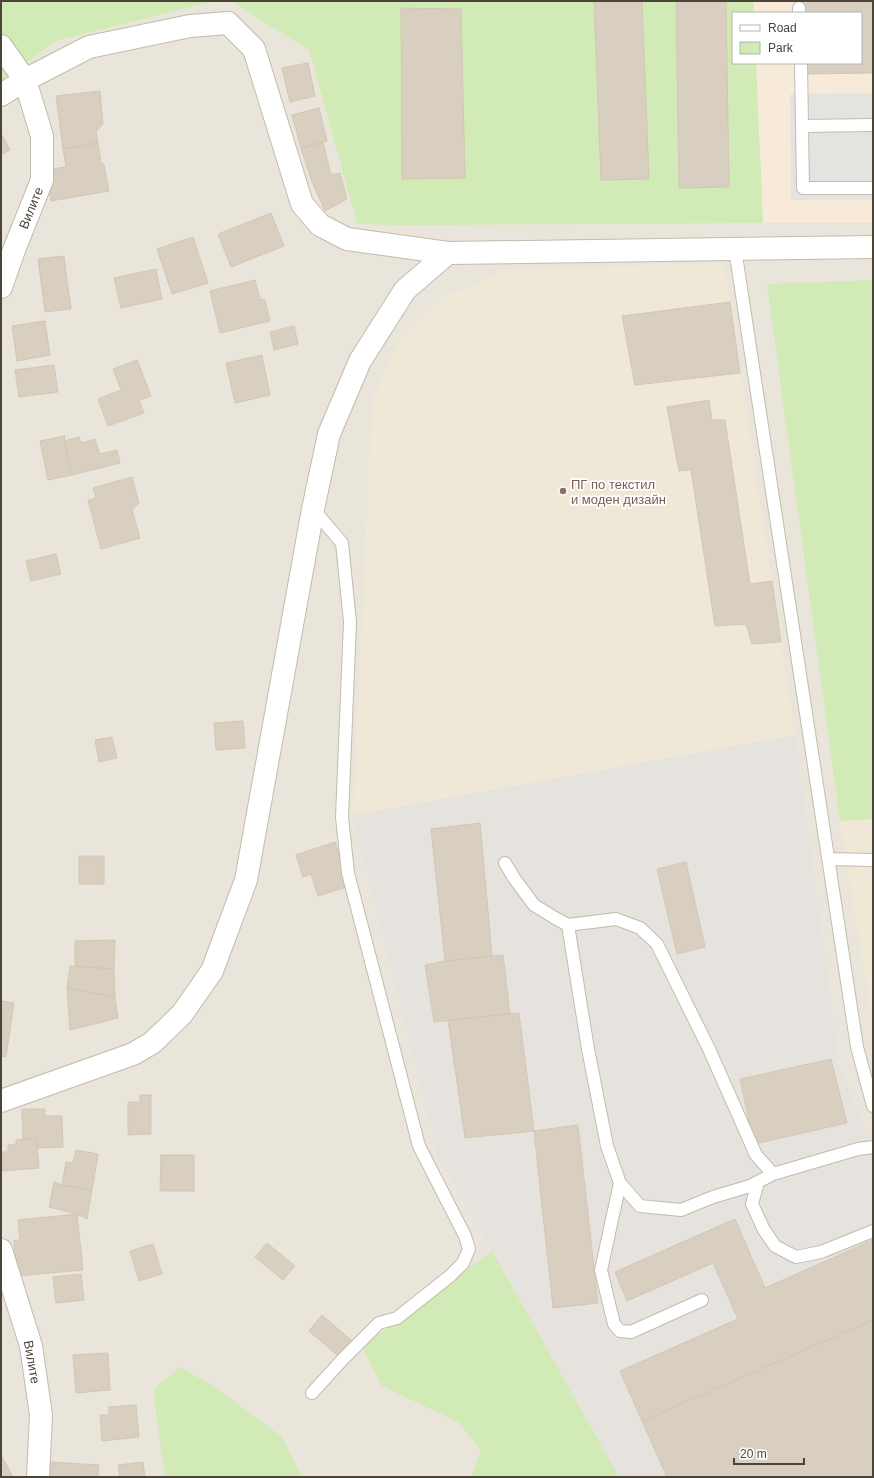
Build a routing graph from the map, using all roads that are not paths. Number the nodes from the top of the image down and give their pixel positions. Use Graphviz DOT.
graph roads {
  1 [pos="1,46"];
  2 [pos="800,64"];
  3 [pos="25,80"];
  4 [pos="1,95"];
  5 [pos="873,125"];
  6 [pos="802,126"];
  7 [pos="873,188"];
  8 [pos="873,247"];
  9 [pos="735,249"];
  10 [pos="448,253"];
  11 [pos="1,287"];
  12 [pos="312,509"];
  13 [pos="828,859"];
  14 [pos="873,860"];
  15 [pos="505,863"];
  16 [pos="568,925"];
  17 [pos="1,1101"];
  18 [pos="873,1106"];
  19 [pos="873,1147"];
  20 [pos="773,1174"];
  21 [pos="758,1182"];
  22 [pos="620,1183"];
  23 [pos="873,1232"];
  24 [pos="1,1250"];
  25 [pos="702,1300"];
  26 [pos="312,1394"];
  27 [pos="38,1477"];
  1 -- 3 [label="street, Вилите"];
  2 -- 6 [label="lane"];
  3 -- 4 [label="street"];
  3 -- 10 [label="street"];
  3 -- 11 [label="street, Вилите"];
  5 -- 6 [label="lane"];
  6 -- 7 [label="lane"];
  8 -- 9 [label="street"];
  9 -- 10 [label="street"];
  9 -- 13 [label="lane"];
  10 -- 12 [label="street"];
  12 -- 17 [label="street"];
  12 -- 26 [label="lane"];
  13 -- 14 [label="lane"];
  13 -- 18 [label="lane"];
  15 -- 16 [label="lane"];
  16 -- 20 [label="lane"];
  16 -- 22 [label="lane"];
  19 -- 20 [label="lane"];
  20 -- 21 [label="lane"];
  21 -- 22 [label="lane"];
  21 -- 23 [label="lane"];
  22 -- 25 [label="lane"];
  24 -- 27 [label="street, Вилите"];
}
